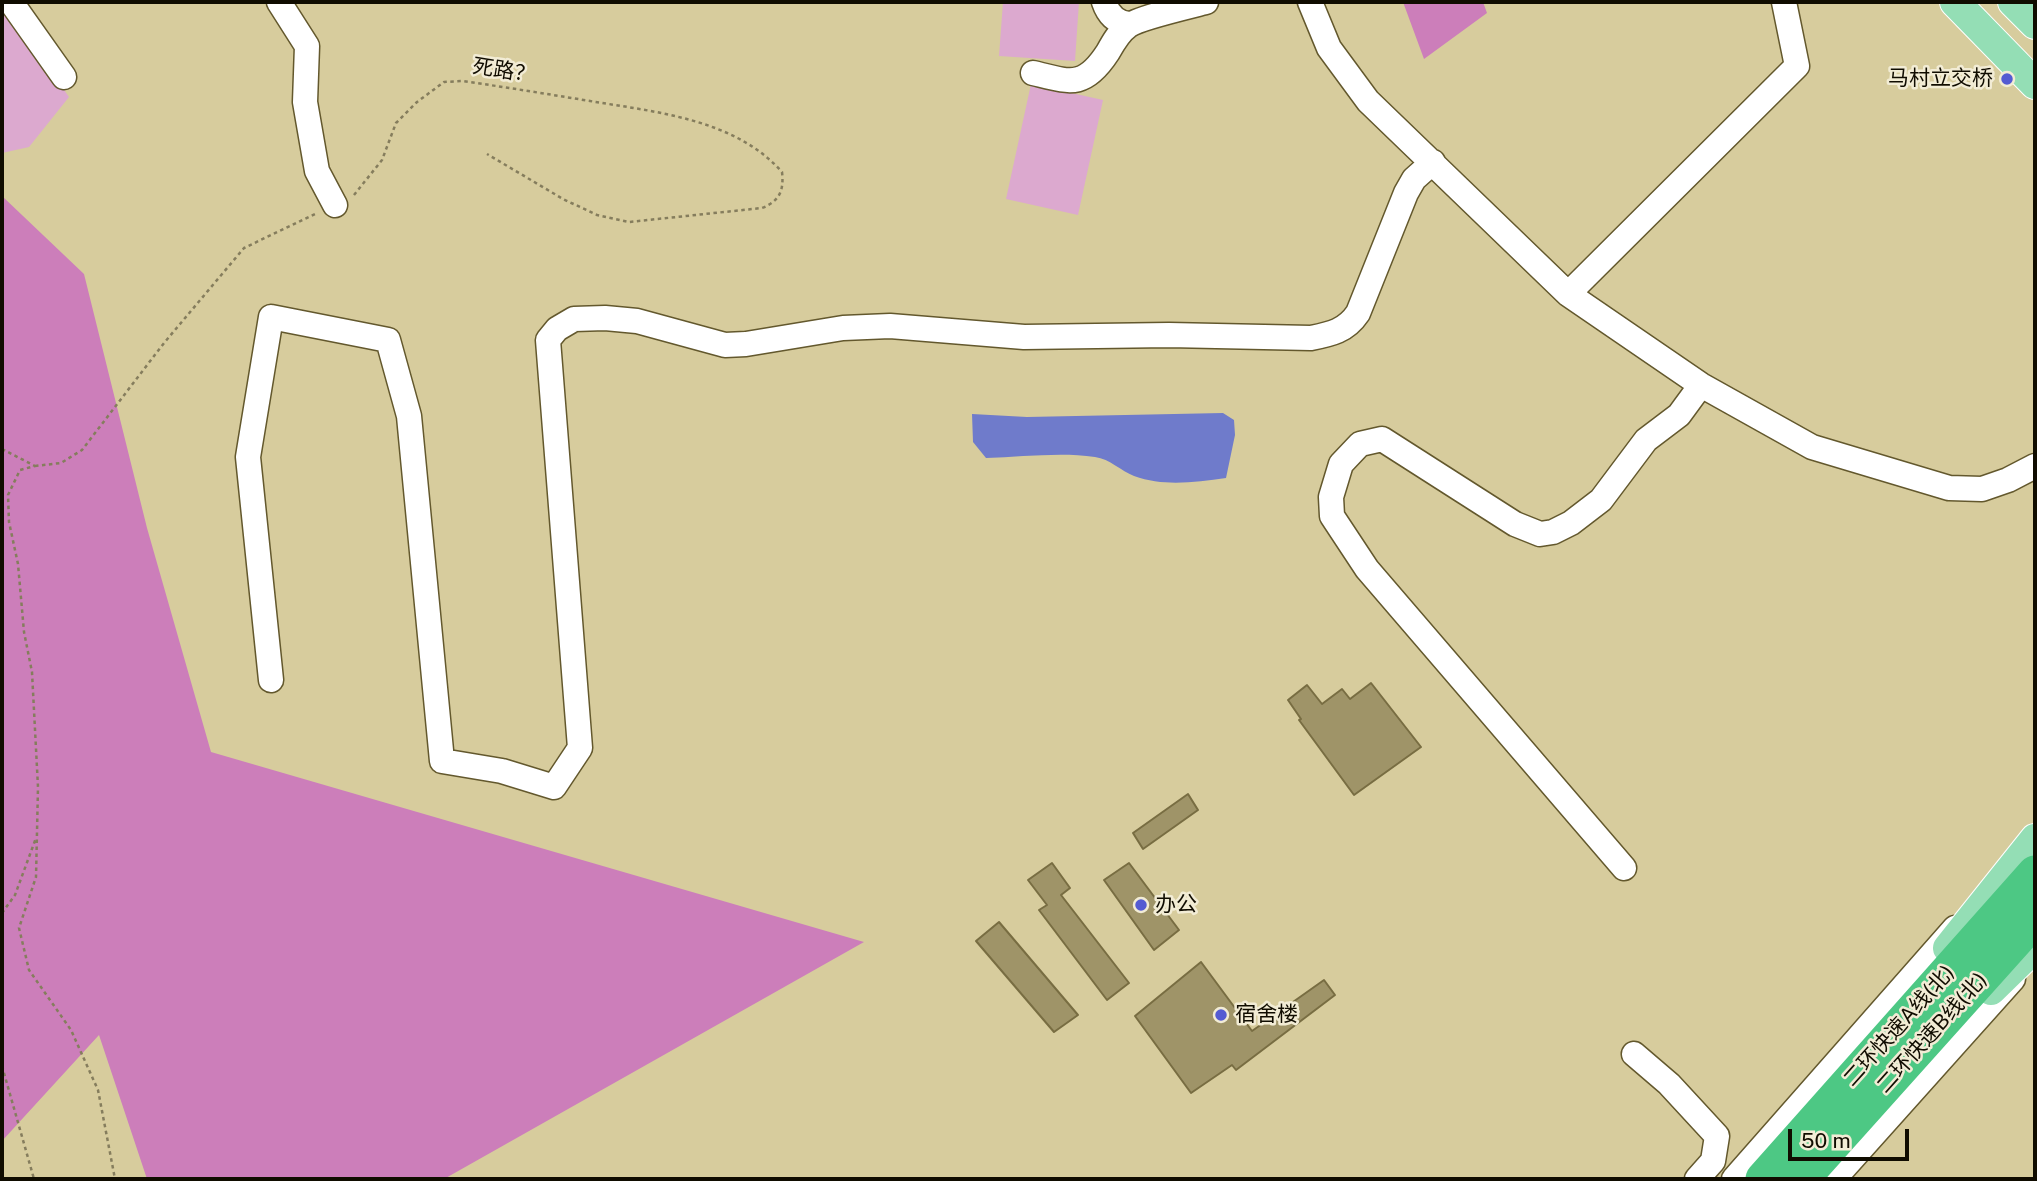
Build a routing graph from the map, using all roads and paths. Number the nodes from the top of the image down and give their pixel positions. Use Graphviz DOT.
graph roads {
  1 [pos="11,2"];
  2 [pos="279,2"];
  3 [pos="1104,2"];
  4 [pos="1206,2"];
  5 [pos="1310,2"];
  6 [pos="1784,2"];
  7 [pos="1955,2"];
  8 [pos="2013,2"];
  9 [pos="1129,24"];
  10 [pos="2035,24"];
  11 [pos="1033,73"];
  12 [pos="64,77"];
  13 [pos="2035,84"];
  14 [pos="487,154"];
  15 [pos="1433,162"];
  16 [pos="335,205"];
  17 [pos="1568,294"];
  18 [pos="1700,386"];
  19 [pos="2,449"];
  20 [pos="35,466"];
  21 [pos="2035,466"];
  22 [pos="271,680"];
  23 [pos="37,835"];
  24 [pos="2035,839"];
  25 [pos="1624,868"];
  26 [pos="2035,873"];
  27 [pos="2,913"];
  28 [pos="2035,919"];
  29 [pos="2035,947"];
  30 [pos="2035,954"];
  31 [pos="1634,1054"];
  32 [pos="2,1066"];
  33 [pos="1854,1099"];
  34 [pos="34,1179"];
  35 [pos="115,1179"];
  36 [pos="1697,1179"];
  37 [pos="1734,1179"];
  38 [pos="1763,1179"];
  39 [pos="1802,1179"];
  40 [pos="1834,1179"];
  1 -- 12 [label="street"];
  2 -- 16 [label="street"];
  3 -- 9 [label="street"];
  4 -- 9 [label="street"];
  5 -- 15 [label="street"];
  6 -- 17 [label="street"];
  7 -- 13 [label="main road"];
  8 -- 10 [label="main road"];
  9 -- 11 [label="street"];
  14 -- 16 [label="path, 死路？"];
  15 -- 17 [label="street"];
  15 -- 22 [label="street"];
  16 -- 20 [label="path, 死路？"];
  17 -- 18 [label="street"];
  18 -- 21 [label="street"];
  18 -- 25 [label="street"];
  19 -- 20 [label="path"];
  20 -- 23 [label="path"];
  23 -- 27 [label="path"];
  23 -- 35 [label="path"];
  24 -- 33 [label="main road"];
  24 -- 37 [label="street"];
  26 -- 33 [label="highway, 二环快速A线(北)"];
  28 -- 33 [label="highway, 二环快速B线(北)"];
  29 -- 33 [label="main road"];
  30 -- 40 [label="street"];
  31 -- 36 [label="street"];
  32 -- 34 [label="path"];
  33 -- 38 [label="highway, 二环快速A线(北)"];
  33 -- 39 [label="highway, 二环快速B线(北)"];
}
